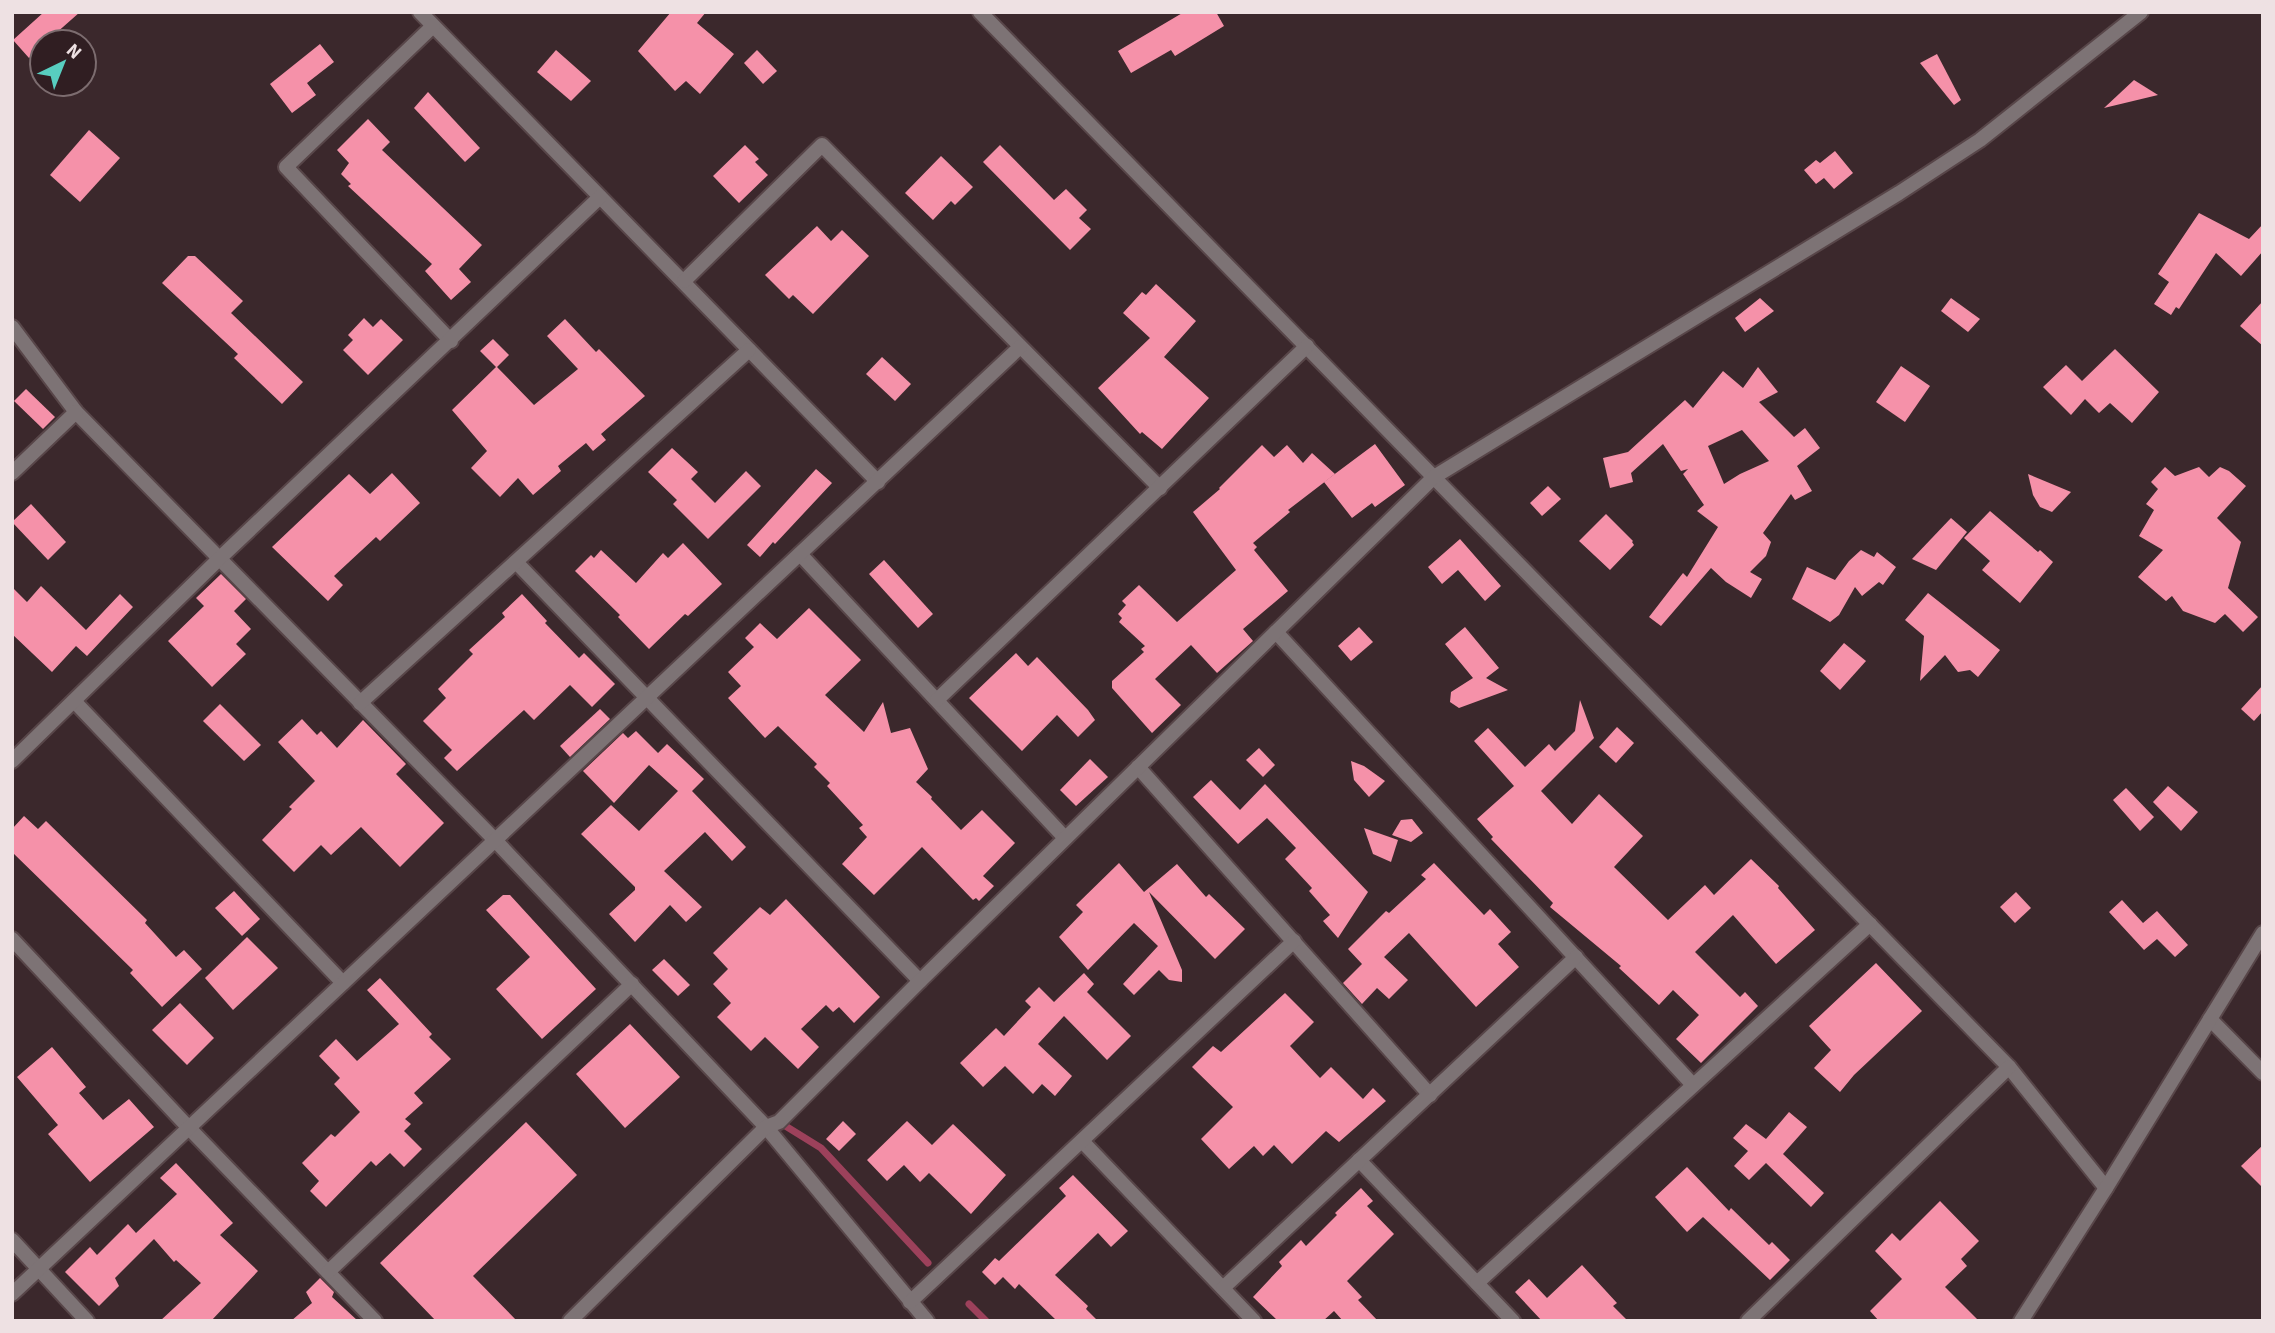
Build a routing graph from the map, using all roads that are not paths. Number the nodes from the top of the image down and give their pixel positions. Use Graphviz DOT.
graph roads {
  1 [pos="420,12"];
  2 [pos="981,12"];
  3 [pos="2141,12"];
  4 [pos="433,26"];
  5 [pos="600,197"];
  6 [pos="684,281"];
  7 [pos="12,327"];
  8 [pos="451,341"];
  9 [pos="1307,346"];
  10 [pos="1020,347"];
  11 [pos="749,349"];
  12 [pos="76,412"];
  13 [pos="12,473"];
  14 [pos="1434,477"];
  15 [pos="878,482"];
  16 [pos="1160,488"];
  17 [pos="800,554"];
  18 [pos="221,557"];
  19 [pos="516,562"];
  20 [pos="1276,632"];
  21 [pos="647,697"];
  22 [pos="937,700"];
  23 [pos="74,701"];
  24 [pos="360,702"];
  25 [pos="12,761"];
  26 [pos="1138,767"];
  27 [pos="1065,838"];
  28 [pos="494,839"];
  29 [pos="1870,923"];
  30 [pos="2263,933"];
  31 [pos="12,939"];
  32 [pos="1294,942"];
  33 [pos="1576,957"];
  34 [pos="920,981"];
  35 [pos="343,983"];
  36 [pos="632,984"];
  37 [pos="2210,1019"];
  38 [pos="2009,1067"];
  39 [pos="2263,1073"];
  40 [pos="1693,1085"];
  41 [pos="1430,1095"];
  42 [pos="766,1127"];
  43 [pos="189,1128"];
  44 [pos="1083,1141"];
  45 [pos="1359,1160"];
  46 [pos="2106,1188"];
  47 [pos="12,1240"];
  48 [pos="39,1269"];
  49 [pos="328,1272"];
  50 [pos="1478,1283"];
  51 [pos="1223,1288"];
  52 [pos="12,1294"];
  53 [pos="910,1302"];
  54 [pos="87,1321"];
  55 [pos="375,1321"];
  56 [pos="570,1321"];
  57 [pos="927,1321"];
  58 [pos="1254,1321"];
  59 [pos="1513,1321"];
  60 [pos="1748,1321"];
  61 [pos="2021,1321"];
  1 -- 4 [label="street"];
  2 -- 9 [label="street"];
  3 -- 14 [label="street"];
  4 -- 5 [label="street"];
  4 -- 8 [label="street"];
  5 -- 6 [label="street"];
  5 -- 8 [label="street"];
  6 -- 10 [label="street"];
  6 -- 11 [label="street"];
  7 -- 12 [label="street"];
  8 -- 18 [label="street"];
  9 -- 14 [label="street"];
  9 -- 16 [label="street"];
  10 -- 15 [label="street"];
  10 -- 16 [label="street"];
  11 -- 15 [label="street"];
  11 -- 19 [label="street"];
  12 -- 13 [label="street"];
  12 -- 18 [label="street"];
  14 -- 20 [label="street"];
  14 -- 29 [label="street"];
  15 -- 17 [label="street"];
  16 -- 22 [label="street"];
  17 -- 21 [label="street"];
  17 -- 22 [label="street"];
  18 -- 23 [label="street"];
  18 -- 24 [label="street"];
  19 -- 21 [label="street"];
  19 -- 24 [label="street"];
  20 -- 26 [label="street"];
  20 -- 33 [label="street"];
  21 -- 28 [label="street"];
  21 -- 34 [label="street"];
  22 -- 27 [label="street"];
  23 -- 25 [label="street"];
  23 -- 35 [label="street"];
  24 -- 28 [label="street"];
  26 -- 27 [label="street"];
  26 -- 32 [label="street"];
  27 -- 34 [label="street"];
  28 -- 35 [label="street"];
  28 -- 36 [label="street"];
  29 -- 38 [label="street"];
  29 -- 40 [label="street"];
  30 -- 37 [label="street"];
  31 -- 43 [label="street"];
  32 -- 41 [label="street"];
  32 -- 44 [label="street"];
  33 -- 40 [label="street"];
  33 -- 41 [label="street"];
  34 -- 42 [label="street"];
  35 -- 43 [label="street"];
  36 -- 42 [label="street"];
  36 -- 49 [label="street"];
  37 -- 39 [label="street"];
  37 -- 46 [label="street"];
  38 -- 46 [label="street"];
  38 -- 60 [label="street"];
  40 -- 50 [label="street"];
  41 -- 45 [label="street"];
  42 -- 53 [label="street"];
  42 -- 56 [label="street"];
  43 -- 48 [label="street"];
  43 -- 49 [label="street"];
  44 -- 51 [label="street"];
  44 -- 53 [label="street"];
  45 -- 50 [label="street"];
  45 -- 51 [label="street"];
  46 -- 61 [label="street"];
  47 -- 48 [label="street"];
  48 -- 52 [label="street"];
  48 -- 54 [label="street"];
  49 -- 55 [label="street"];
  50 -- 59 [label="street"];
  51 -- 58 [label="street"];
  53 -- 57 [label="street"];
}
